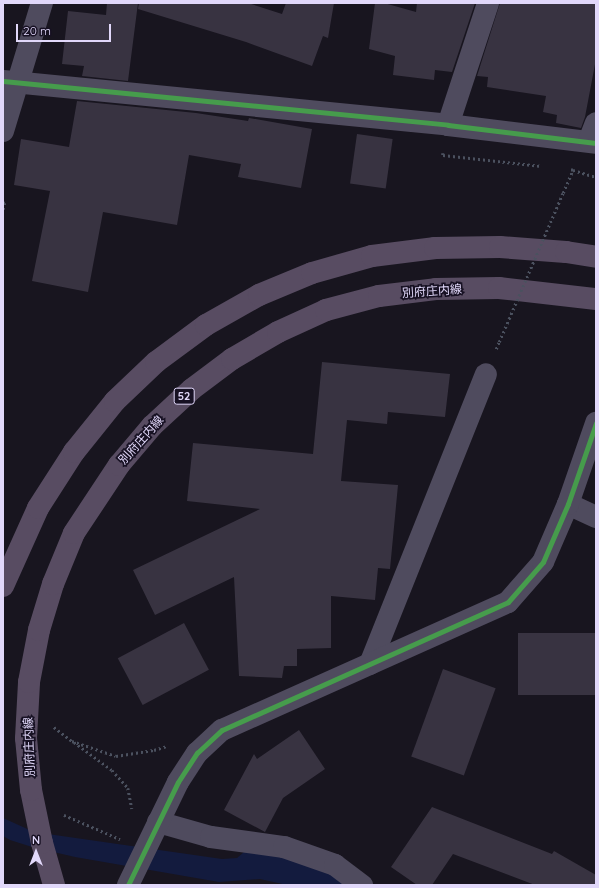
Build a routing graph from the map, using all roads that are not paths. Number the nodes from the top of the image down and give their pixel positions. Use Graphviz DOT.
graph roads {
  1 [pos="42,3"];
  2 [pos="488,3"];
  3 [pos="10,82"];
  4 [pos="448,125"];
  5 [pos="3,131"];
  6 [pos="594,136"];
  7 [pos="596,257"];
  8 [pos="596,299"];
  9 [pos="486,374"];
  10 [pos="596,423"];
  11 [pos="568,504"];
  12 [pos="596,517"];
  13 [pos="3,586"];
  14 [pos="370,664"];
  15 [pos="158,822"];
  16 [pos="54,885"];
  17 [pos="128,885"];
  18 [pos="362,885"];
  1 -- 3 [label="street"];
  2 -- 4 [label="street"];
  3 -- 4 [label="street"];
  3 -- 5 [label="street"];
  4 -- 6 [label="street"];
  7 -- 13 [label="main road"];
  8 -- 16 [label="main road, 別府庄内線 / 52"];
  9 -- 14 [label="street"];
  10 -- 11 [label="street"];
  11 -- 12 [label="street"];
  11 -- 14 [label="street"];
  14 -- 15 [label="street"];
  15 -- 17 [label="street"];
  15 -- 18 [label="street"];
}
